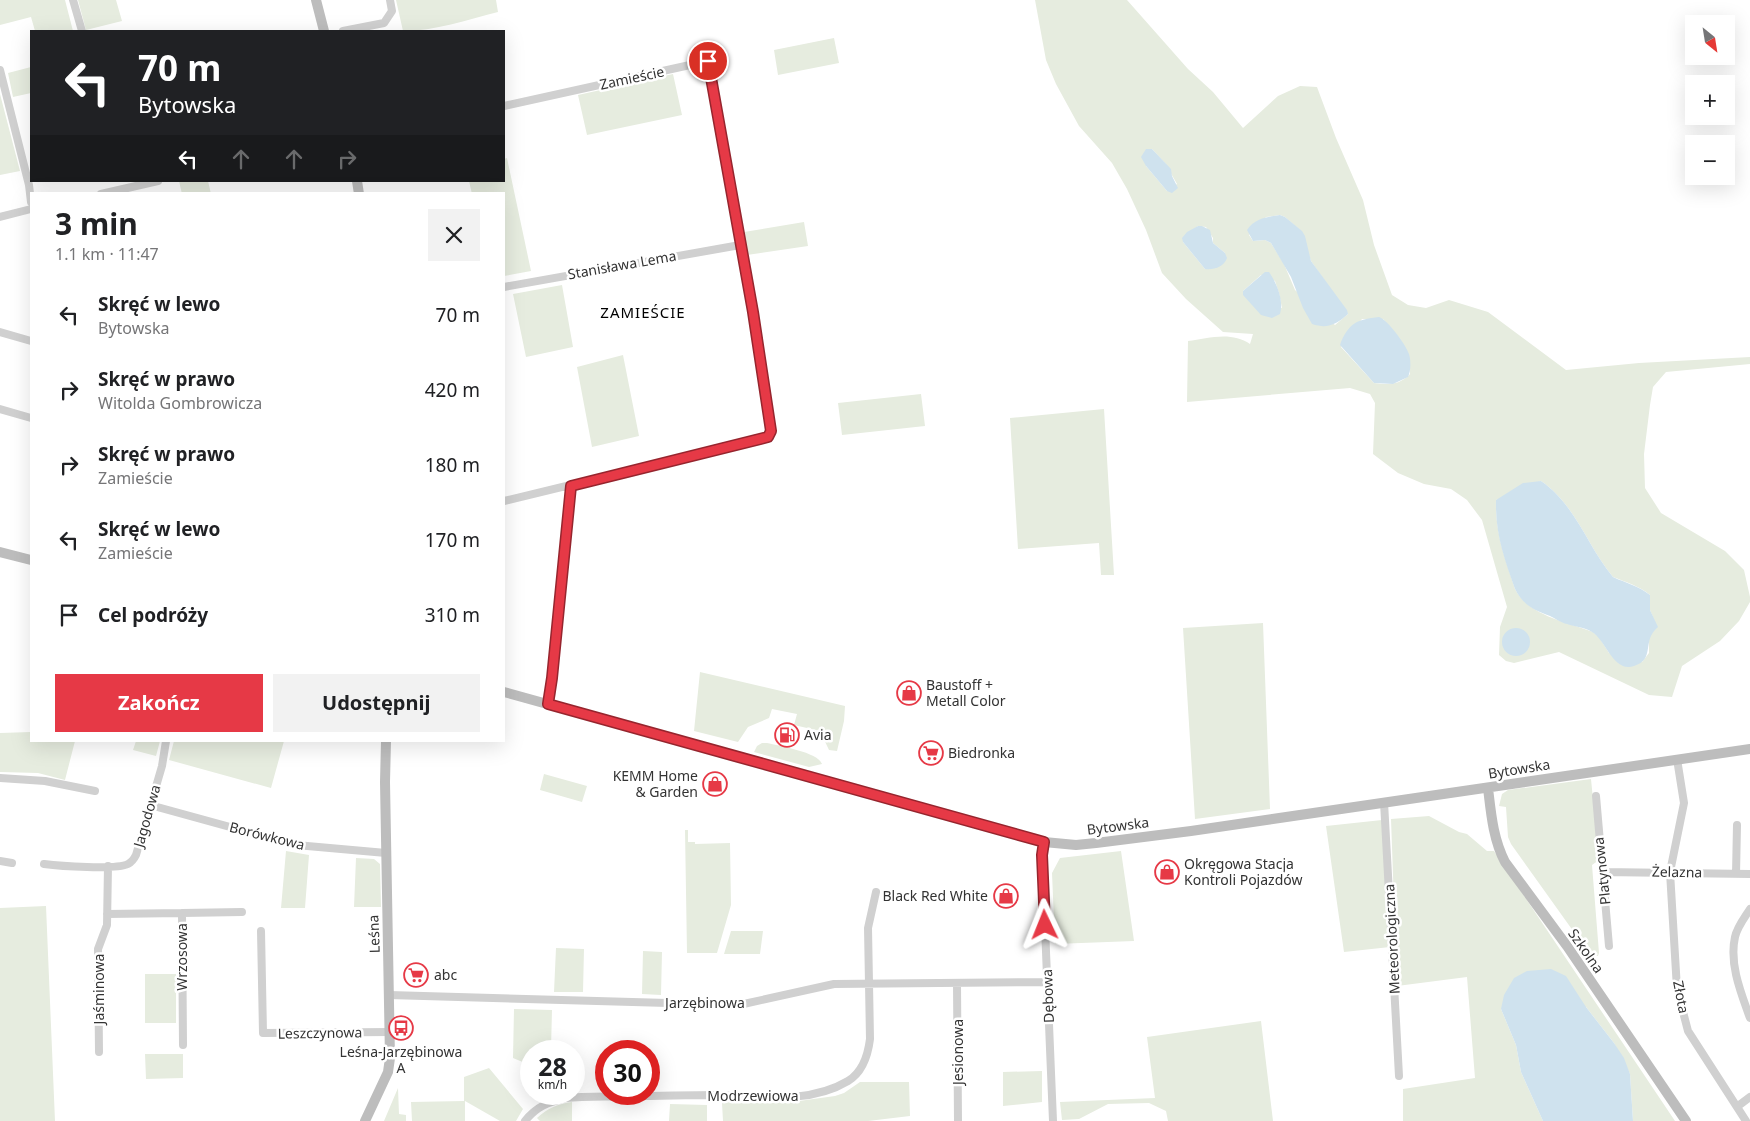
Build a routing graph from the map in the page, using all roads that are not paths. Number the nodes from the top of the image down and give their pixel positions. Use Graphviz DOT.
graph roads {
  1 [pos="73,0"];
  2 [pos="316,0"];
  3 [pos="390,0"];
  4 [pos="82,30"];
  5 [pos="324,30"];
  6 [pos="347,30"];
  7 [pos="0,70"];
  8 [pos="505,106"];
  9 [pos="148,182"];
  10 [pos="119,185"];
  11 [pos="105,192"];
  12 [pos="30,194"];
  13 [pos="30,210"];
  14 [pos="0,216"];
  15 [pos="740,244"];
  16 [pos="505,287"];
  17 [pos="0,332"];
  18 [pos="30,341"];
  19 [pos="0,409"];
  20 [pos="30,418"];
  21 [pos="571,486"];
  22 [pos="505,501"];
  23 [pos="0,552"];
  24 [pos="30,560"];
  25 [pos="505,692"];
  26 [pos="548,704"];
  27 [pos="166,742"];
  28 [pos="386,742"];
  29 [pos="1750,749"];
  30 [pos="1677,759"];
  31 [pos="0,778"];
  32 [pos="1488,788"];
  33 [pos="95,791"];
  34 [pos="1596,796"];
  35 [pos="1384,802"];
  36 [pos="150,805"];
  37 [pos="1737,825"];
  38 [pos="1044,842"];
  39 [pos="386,853"];
  40 [pos="0,861"];
  41 [pos="12,863"];
  42 [pos="44,864"];
  43 [pos="108,866"];
  44 [pos="1603,872"];
  45 [pos="1670,872"];
  46 [pos="1736,874"];
  47 [pos="1750,874"];
  48 [pos="876,892"];
  49 [pos="1750,909"];
  50 [pos="242,912"];
  51 [pos="182,913"];
  52 [pos="107,914"];
  53 [pos="260,931"];
  54 [pos="1609,946"];
  55 [pos="1048,982"];
  56 [pos="868,983"];
  57 [pos="957,983"];
  58 [pos="389,995"];
  59 [pos="1750,1018"];
  60 [pos="390,1032"];
  61 [pos="182,1045"];
  62 [pos="99,1052"];
  63 [pos="1399,1076"];
  64 [pos="1750,1097"];
  65 [pos="1738,1106"];
  66 [pos="365,1121"];
  67 [pos="525,1121"];
  68 [pos="958,1121"];
  69 [pos="1053,1121"];
  70 [pos="1686,1121"];
  71 [pos="1746,1121"];
  1 -- 4 [label="street"];
  2 -- 5 [label="main road"];
  3 -- 6 [label="street"];
  7 -- 12 [label="street"];
  8 -- 15 [label="street, Zamieście"];
  9 -- 10 [label="street"];
  10 -- 11 [label="street"];
  13 -- 14 [label="street"];
  15 -- 16 [label="street, Stanisława Lema"];
  15 -- 21 [label="street, Zamieście"];
  17 -- 18 [label="street"];
  19 -- 20 [label="street"];
  21 -- 22 [label="street, Zamieście"];
  21 -- 26 [label="street"];
  23 -- 24 [label="main road"];
  25 -- 26 [label="main road, Bytowska"];
  26 -- 38 [label="main road, Bytowska"];
  27 -- 36 [label="street, Jagodowa"];
  28 -- 39 [label="main road, Leśna"];
  29 -- 30 [label="main road, Bytowska"];
  30 -- 32 [label="main road, Bytowska"];
  30 -- 45 [label="street, Złota"];
  31 -- 33 [label="street"];
  32 -- 35 [label="main road, Bytowska"];
  32 -- 70 [label="main road, Szkolna"];
  34 -- 44 [label="street, Platynowa"];
  35 -- 38 [label="main road, Bytowska"];
  35 -- 63 [label="street, Meteorologiczna"];
  36 -- 39 [label="street, Borówkowa"];
  36 -- 43 [label="street, Jagodowa"];
  37 -- 46 [label="street"];
  38 -- 55 [label="street, Dębowa"];
  39 -- 58 [label="main road, Leśna"];
  40 -- 41 [label="street"];
  42 -- 43 [label="street, Jagodowa"];
  43 -- 52 [label="street, Jaśminowa"];
  44 -- 45 [label="street, Żelazna"];
  44 -- 54 [label="street, Platynowa"];
  45 -- 46 [label="street, Żelazna"];
  45 -- 65 [label="street, Złota"];
  46 -- 47 [label="street, Żelazna"];
  48 -- 56 [label="street, Modrzewiowa"];
  49 -- 59 [label="street"];
  50 -- 51 [label="street"];
  51 -- 52 [label="street, Wrzosowa"];
  51 -- 61 [label="street, Wrzosowa"];
  52 -- 62 [label="street, Jaśminowa"];
  53 -- 60 [label="street, Leszczynowa"];
  55 -- 57 [label="street, Jarzębinowa"];
  55 -- 69 [label="street, Dębowa"];
  56 -- 57 [label="street, Jarzębinowa"];
  56 -- 58 [label="street, Jarzębinowa"];
  56 -- 67 [label="street, Modrzewiowa"];
  57 -- 68 [label="street, Jesionowa"];
  58 -- 60 [label="main road, Leśna"];
  60 -- 66 [label="main road, Leśna"];
  64 -- 65 [label="street"];
  65 -- 71 [label="street, Złota"];
}
